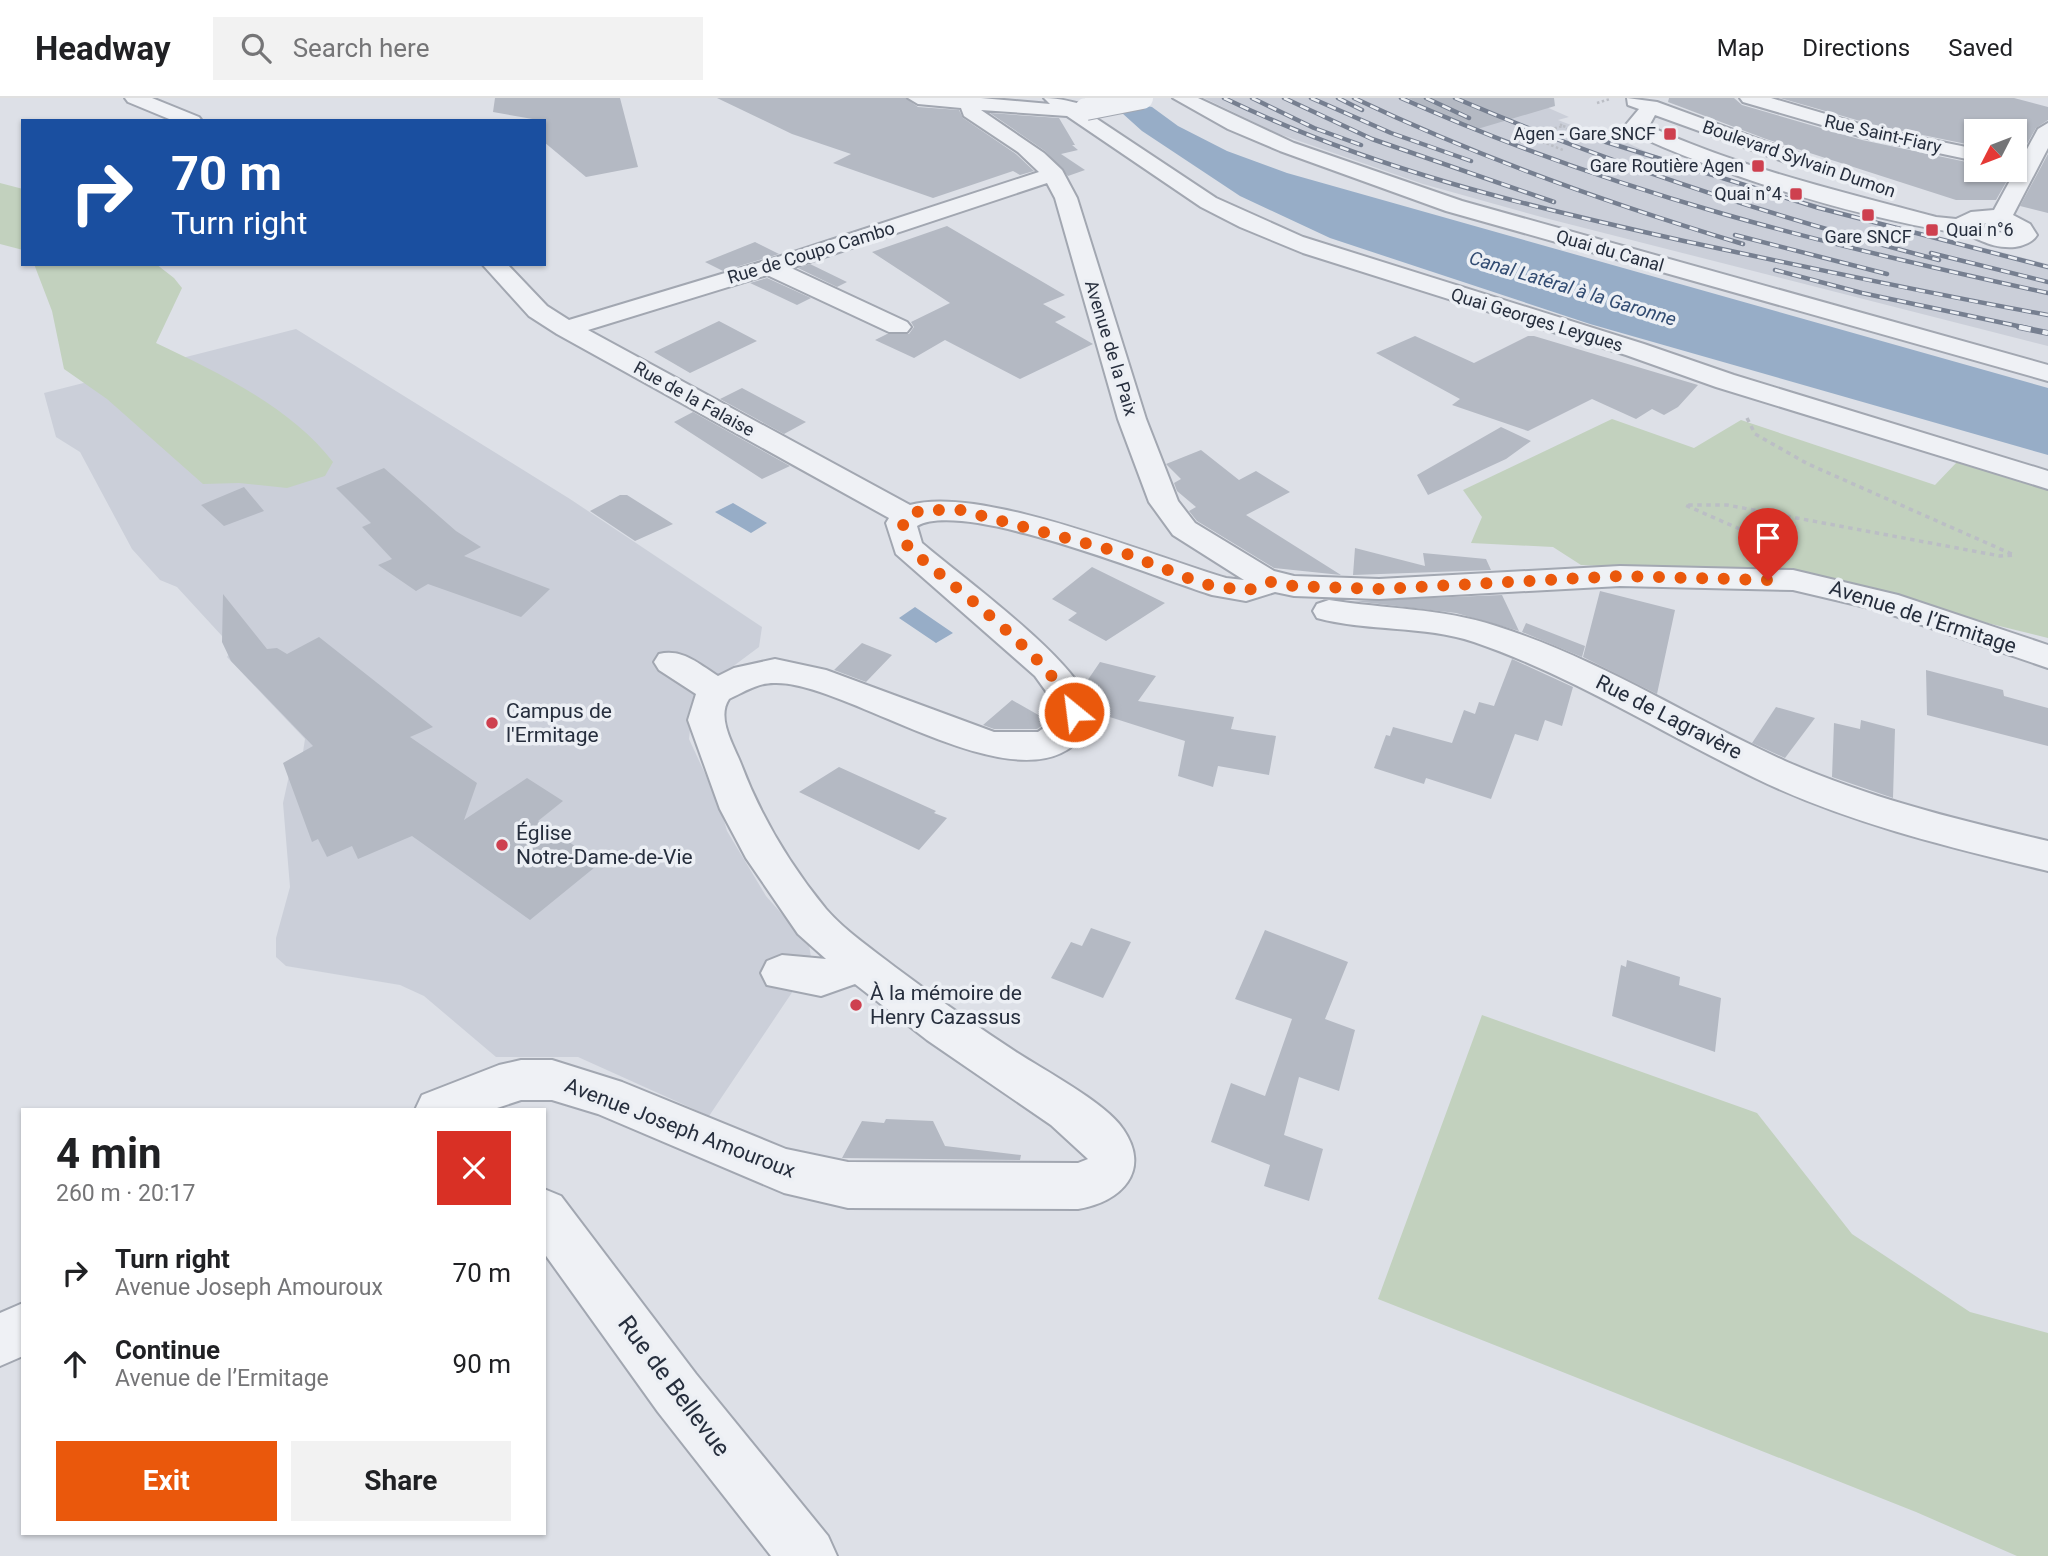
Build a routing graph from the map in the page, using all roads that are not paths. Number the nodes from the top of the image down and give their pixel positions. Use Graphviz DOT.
graph roads {
  1 [pos="135,98"];
  2 [pos="1142,98"];
  3 [pos="1183,98"];
  4 [pos="1629,98"];
  5 [pos="1750,98"];
  6 [pos="924,99"];
  7 [pos="1071,106"];
  8 [pos="1709,107"];
  9 [pos="975,110"];
  10 [pos="1648,112"];
  11 [pos="187,119"];
  12 [pos="1683,120"];
  13 [pos="2045,140"];
  14 [pos="1964,152"];
  15 [pos="2027,158"];
  16 [pos="1806,162"];
  17 [pos="1055,174"];
  18 [pos="1333,182"];
  19 [pos="2014,182"];
  20 [pos="1884,188"];
  21 [pos="1443,202"];
  22 [pos="2000,219"];
  23 [pos="1967,223"];
  24 [pos="2033,241"];
  25 [pos="496,266"];
  26 [pos="769,267"];
  27 [pos="898,327"];
  28 [pos="566,329"];
  29 [pos="2048,373"];
  30 [pos="2048,480"];
  31 [pos="907,516"];
  32 [pos="1283,584"];
  33 [pos="2048,657"];
  34 [pos="671,662"];
  35 [pos="717,691"];
  36 [pos="2048,856"];
  37 [pos="856,961"];
  38 [pos="782,973"];
  39 [pos="466,1104"];
  40 [pos="546,1215"];
  41 [pos="21,1330"];
  42 [pos="0,1340"];
  43 [pos="808,1556"];
  1 -- 11 [label="street"];
  2 -- 7 [label="street, bridge"];
  3 -- 21 [label="street, Quai du Canal"];
  4 -- 10 [label="street, Boulevard Sylvain Dumon"];
  5 -- 14 [label="street, Rue Saint-Fiary"];
  6 -- 9 [label="street"];
  7 -- 9 [label="street"];
  7 -- 30 [label="street, Quai Georges Leygues"];
  8 -- 12 [label="street"];
  9 -- 17 [label="street, Avenue de la Paix"];
  10 -- 12 [label="street, Boulevard Sylvain Dumon"];
  10 -- 23 [label="street"];
  12 -- 16 [label="street, Boulevard Sylvain Dumon"];
  13 -- 15 [label="street"];
  17 -- 26 [label="street, Rue de Coupo Cambo"];
  17 -- 32 [label="street, Avenue de la Paix"];
  18 -- 21 [label="street"];
  19 -- 22 [label="street"];
  20 -- 23 [label="street, Boulevard Sylvain Dumon"];
  21 -- 29 [label="street, Quai du Canal"];
  22 -- 23 [label="street"];
  22 -- 24 [label="street"];
  23 -- 24 [label="street"];
  25 -- 28 [label="street, Rue de la Falaise"];
  26 -- 27 [label="street"];
  26 -- 28 [label="street, Rue de Coupo Cambo"];
  28 -- 31 [label="street, Rue de la Falaise"];
  31 -- 32 [label="street"];
  31 -- 35 [label="street"];
  32 -- 33 [label="street, Avenue de l’Ermitage"];
  32 -- 36 [label="street, Rue de Lagravère"];
  34 -- 35 [label="street"];
  35 -- 37 [label="street, Avenue Joseph Amouroux"];
  37 -- 38 [label="street"];
  37 -- 39 [label="street, Avenue Joseph Amouroux"];
  40 -- 43 [label="street, Rue de Bellevue"];
  41 -- 42 [label="street"];
}
